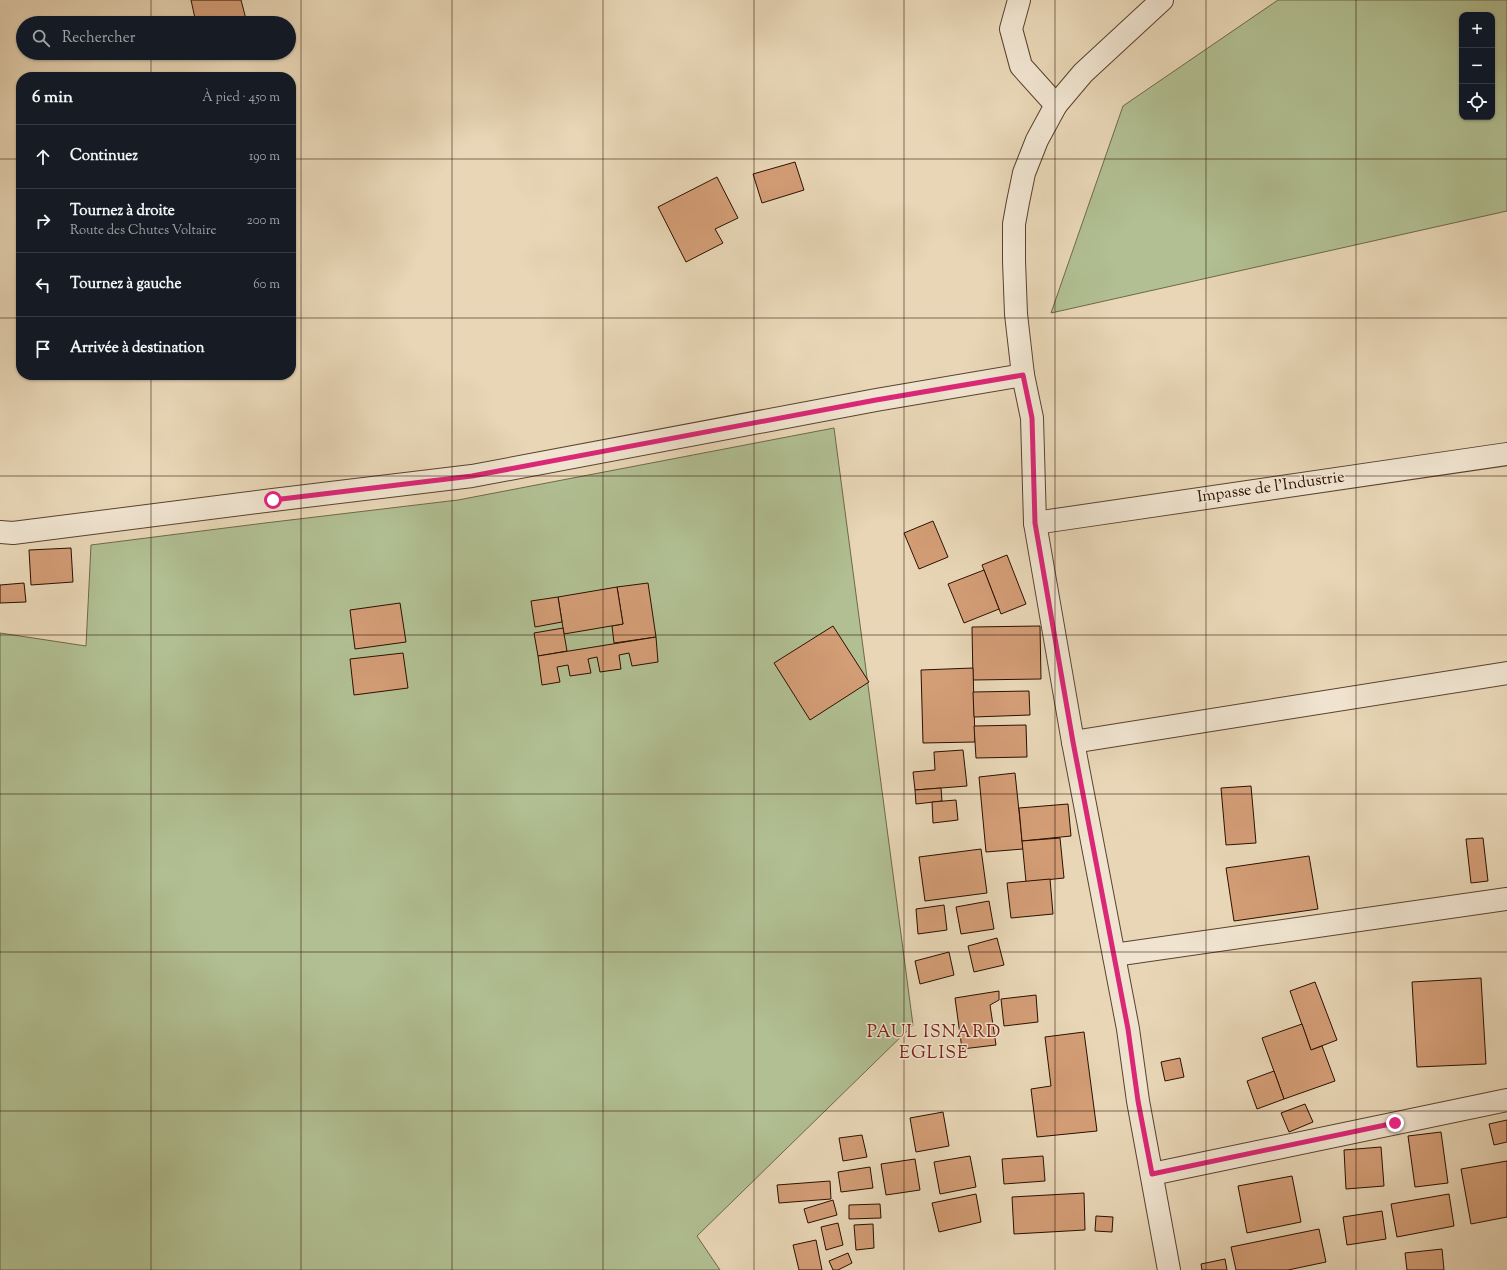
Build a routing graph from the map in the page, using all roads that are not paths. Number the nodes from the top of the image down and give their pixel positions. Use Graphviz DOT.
graph roads {
  1 [pos="1019,0"];
  2 [pos="1162,0"];
  3 [pos="1056,105"];
  4 [pos="1023,375"];
  5 [pos="1507,454"];
  6 [pos="1035,523"];
  7 [pos="0,532"];
  8 [pos="1507,673"];
  9 [pos="1073,742"];
  10 [pos="1507,899"];
  11 [pos="1114,956"];
  12 [pos="1507,1100"];
  13 [pos="1152,1174"];
  14 [pos="1169,1270"];
  1 -- 3 [label="street"];
  2 -- 3 [label="street"];
  3 -- 4 [label="street"];
  4 -- 6 [label="street"];
  4 -- 7 [label="street"];
  5 -- 6 [label="street, Impasse de l'Industrie"];
  6 -- 9 [label="street"];
  8 -- 9 [label="street"];
  9 -- 11 [label="street"];
  10 -- 11 [label="street"];
  11 -- 13 [label="street"];
  12 -- 13 [label="street"];
  13 -- 14 [label="street"];
}
